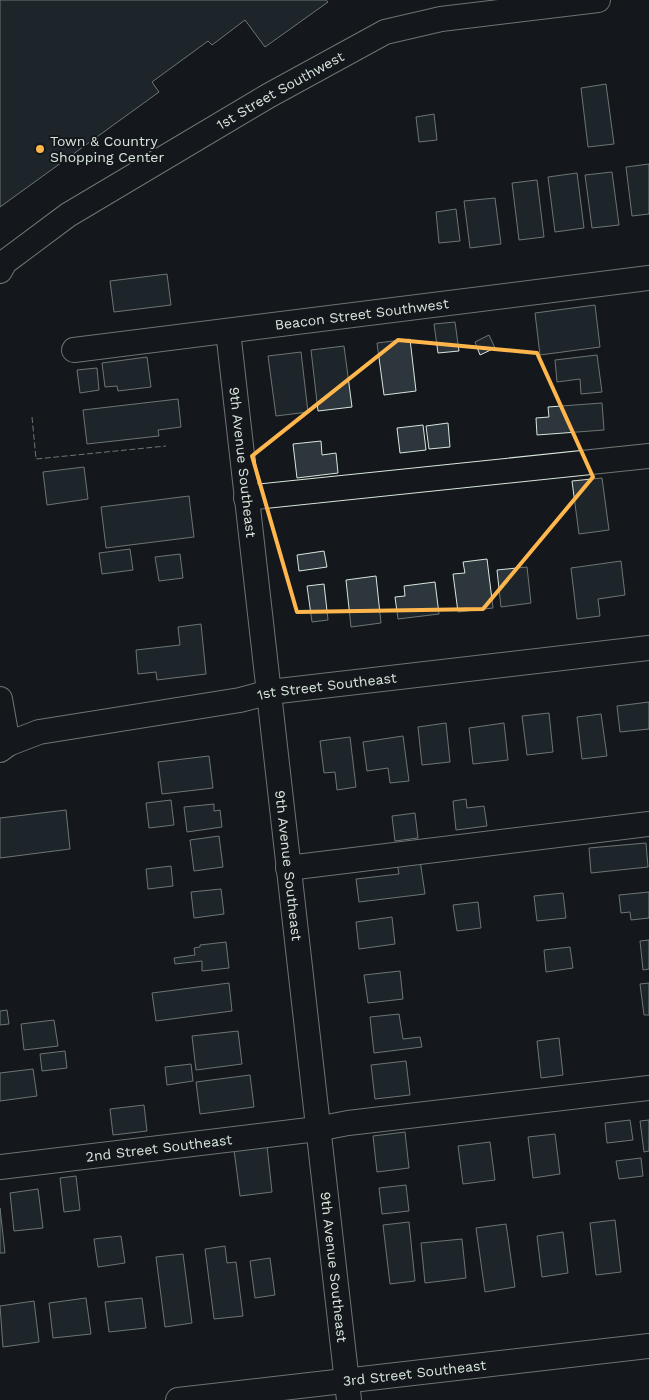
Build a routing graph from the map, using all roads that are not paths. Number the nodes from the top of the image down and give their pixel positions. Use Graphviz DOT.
graph roads {
  1 [pos="598,0"];
  2 [pos="439,9"];
  3 [pos="0,271"];
  4 [pos="649,278"];
  5 [pos="228,331"];
  6 [pos="74,350"];
  7 [pos="649,456"];
  8 [pos="246,498"];
  9 [pos="649,648"];
  10 [pos="270,692"];
  11 [pos="0,699"];
  12 [pos="4,747"];
  13 [pos="649,824"];
  14 [pos="288,868"];
  15 [pos="649,1088"];
  16 [pos="317,1129"];
  17 [pos="0,1167"];
  18 [pos="649,1346"];
  19 [pos="348,1390"];
  20 [pos="178,1400"];
  1 -- 2 [label="street, 1st Street Southwest"];
  2 -- 3 [label="street, 1st Street Southwest"];
  4 -- 5 [label="street, Beacon Street Southwest"];
  5 -- 6 [label="street, Beacon Street Southwest"];
  5 -- 8 [label="street, 9th Avenue Southeast"];
  7 -- 8 [label="street"];
  8 -- 10 [label="street, 9th Avenue Southeast"];
  9 -- 10 [label="street, 1st Street Southeast"];
  10 -- 12 [label="street, 1st Street Southeast"];
  10 -- 14 [label="street, 9th Avenue Southeast"];
  11 -- 12 [label="street"];
  13 -- 14 [label="street"];
  14 -- 16 [label="street, 9th Avenue Southeast"];
  15 -- 16 [label="street, 2nd Street Southeast"];
  16 -- 17 [label="street, 2nd Street Southeast"];
  16 -- 19 [label="street, 9th Avenue Southeast"];
  18 -- 19 [label="street, 3rd Street Southeast"];
  19 -- 20 [label="street, 3rd Street Southeast"];
}
